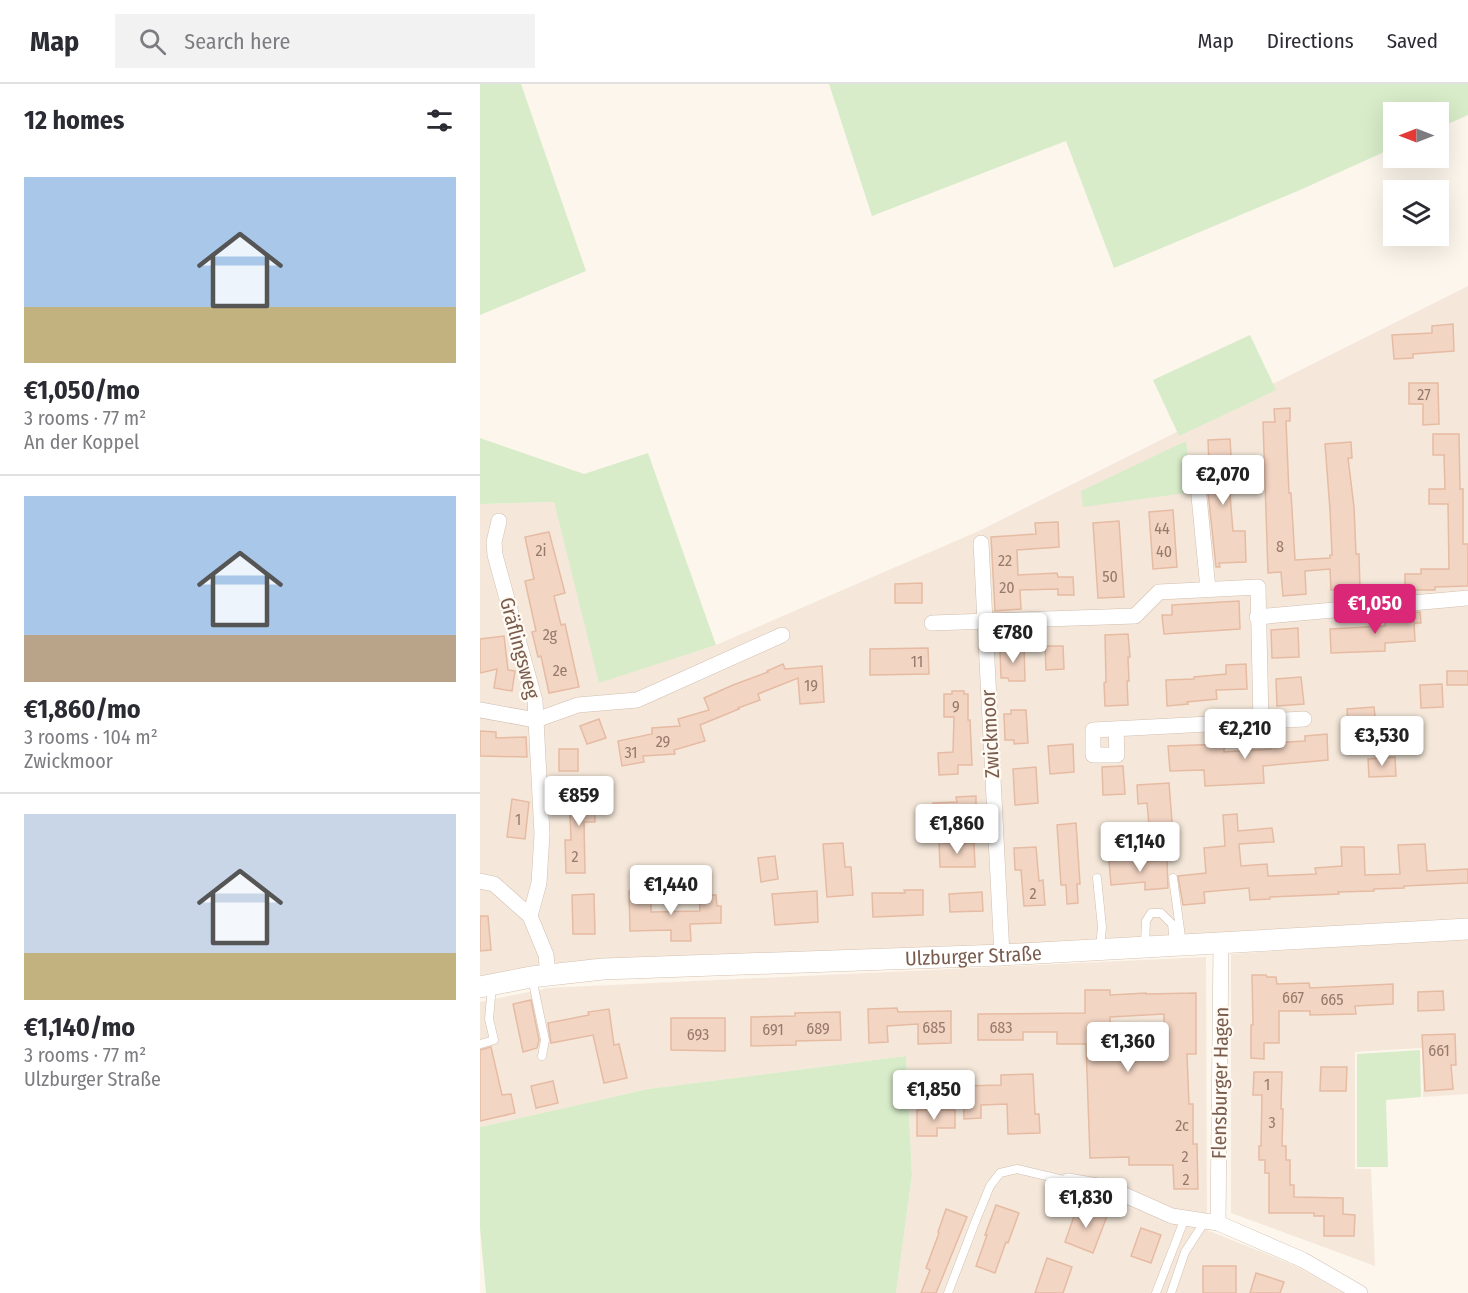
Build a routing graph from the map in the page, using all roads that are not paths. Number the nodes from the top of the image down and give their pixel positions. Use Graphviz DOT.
graph roads {
  1 [pos="1198,486"];
  2 [pos="499,521"];
  3 [pos="981,543"];
  4 [pos="1208,589"];
  5 [pos="1468,598"];
  6 [pos="1257,617"];
  7 [pos="985,621"];
  8 [pos="932,623"];
  9 [pos="782,635"];
  10 [pos="480,710"];
  11 [pos="1304,718"];
  12 [pos="536,720"];
  13 [pos="1261,722"];
  14 [pos="1116,729"];
  15 [pos="944,837"];
  16 [pos="996,837"];
  17 [pos="1097,878"];
  18 [pos="1173,878"];
  19 [pos="480,881"];
  20 [pos="530,916"];
  21 [pos="1468,929"];
  22 [pos="1221,944"];
  23 [pos="1178,946"];
  24 [pos="1145,948"];
  25 [pos="1100,950"];
  26 [pos="1002,955"];
  27 [pos="540,976"];
  28 [pos="486,986"];
  29 [pos="481,1044"];
  30 [pos="542,1056"];
  31 [pos="1068,1181"];
  32 [pos="1185,1218"];
  33 [pos="1211,1222"];
  34 [pos="948,1293"];
  35 [pos="1156,1293"];
  36 [pos="1171,1293"];
  37 [pos="1360,1293"];
  1 -- 4 [label="street"];
  2 -- 12 [label="street, Gräflingsweg"];
  3 -- 7 [label="street, Zwickmoor"];
  4 -- 6 [label="street"];
  4 -- 7 [label="street"];
  5 -- 6 [label="street"];
  6 -- 13 [label="street"];
  7 -- 8 [label="street"];
  7 -- 16 [label="street, Zwickmoor"];
  9 -- 12 [label="street"];
  10 -- 12 [label="street, Gräflingsweg"];
  11 -- 13 [label="street"];
  12 -- 20 [label="street"];
  13 -- 14 [label="street"];
  15 -- 16 [label="lane"];
  16 -- 26 [label="street, Zwickmoor"];
  17 -- 25 [label="lane"];
  18 -- 23 [label="lane"];
  19 -- 20 [label="street"];
  20 -- 27 [label="street"];
  21 -- 22 [label="main road, Ulzburger Straße"];
  22 -- 23 [label="main road, Ulzburger Straße"];
  22 -- 33 [label="street, Flensburger Hagen"];
  23 -- 24 [label="main road, Ulzburger Straße"];
  23 -- 24 [label="lane"];
  24 -- 25 [label="main road, Ulzburger Straße"];
  25 -- 26 [label="main road, Ulzburger Straße"];
  26 -- 27 [label="main road, Ulzburger Straße"];
  27 -- 28 [label="main road, Ulzburger Straße"];
  27 -- 30 [label="lane"];
  28 -- 29 [label="lane"];
  31 -- 32 [label="street"];
  31 -- 34 [label="lane"];
  32 -- 33 [label="street"];
  32 -- 35 [label="lane"];
  33 -- 36 [label="lane"];
  33 -- 37 [label="street"];
}
